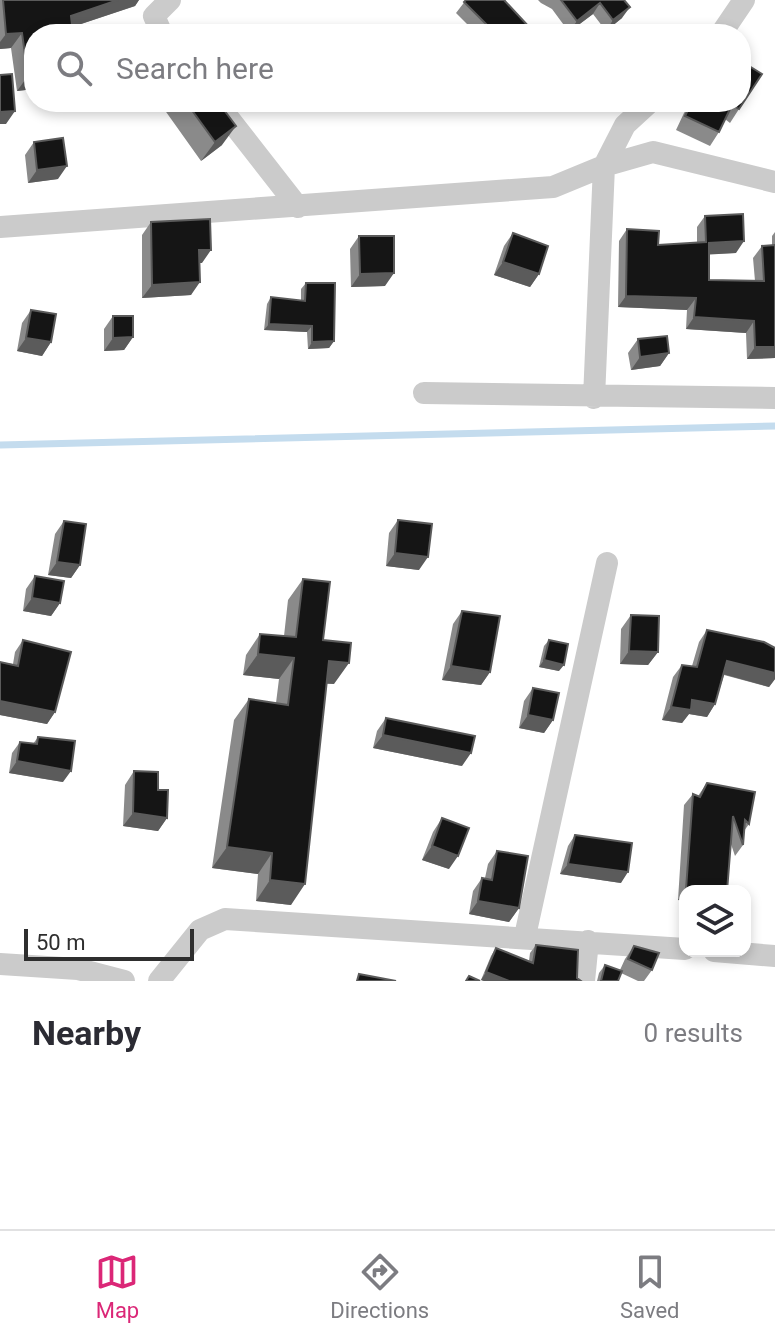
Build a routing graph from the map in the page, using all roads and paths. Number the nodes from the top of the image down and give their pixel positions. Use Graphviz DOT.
graph roads {
  1 [pos="170,0"];
  2 [pos="744,0"];
  3 [pos="158,24"];
  4 [pos="728,24"];
  5 [pos="224,112"];
  6 [pos="639,112"];
  7 [pos="604,166"];
  8 [pos="775,182"];
  9 [pos="298,207"];
  10 [pos="0,227"];
  11 [pos="424,393"];
  12 [pos="594,398"];
  13 [pos="775,398"];
  14 [pos="607,563"];
  15 [pos="525,936"];
  16 [pos="588,941"];
  17 [pos="679,949"];
  18 [pos="751,954"];
  19 [pos="775,956"];
  20 [pos="0,964"];
  21 [pos="124,981"];
  22 [pos="159,981"];
  23 [pos="584,981"];
  1 -- 3 [label="street"];
  2 -- 4 [label="street"];
  5 -- 9 [label="street"];
  6 -- 7 [label="street"];
  7 -- 8 [label="street"];
  7 -- 9 [label="street"];
  7 -- 12 [label="street"];
  9 -- 10 [label="street"];
  11 -- 12 [label="street"];
  12 -- 13 [label="street"];
  14 -- 15 [label="street"];
  15 -- 16 [label="street"];
  15 -- 22 [label="street"];
  16 -- 17 [label="street"];
  16 -- 23 [label="street"];
  18 -- 19 [label="street"];
  20 -- 21 [label="street"];
}
